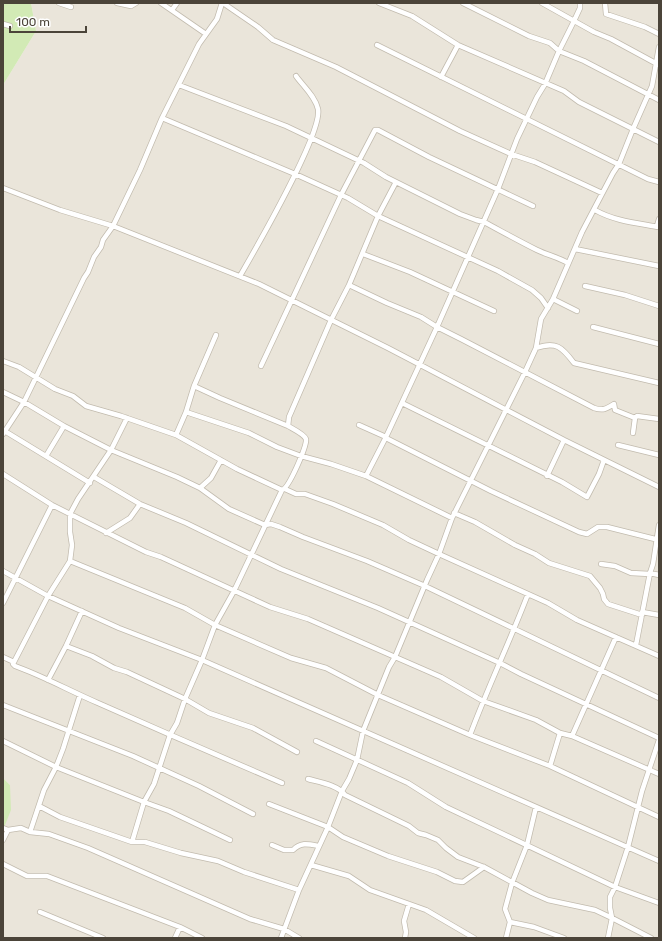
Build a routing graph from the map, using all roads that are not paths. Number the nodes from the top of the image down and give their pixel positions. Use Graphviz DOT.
graph roads {
  1 [pos="59,3"];
  2 [pos="117,3"];
  3 [pos="136,3"];
  4 [pos="161,3"];
  5 [pos="177,3"];
  6 [pos="223,3"];
  7 [pos="379,3"];
  8 [pos="463,3"];
  9 [pos="542,3"];
  10 [pos="580,3"];
  11 [pos="605,3"];
  12 [pos="71,7"];
  13 [pos="172,10"];
  14 [pos="574,21"];
  15 [pos="3,24"];
  16 [pos="10,26"];
  17 [pos="206,34"];
  18 [pos="659,34"];
  19 [pos="377,45"];
  20 [pos="458,45"];
  21 [pos="659,47"];
  22 [pos="559,51"];
  23 [pos="657,64"];
  24 [pos="296,76"];
  25 [pos="441,77"];
  26 [pos="545,84"];
  27 [pos="179,85"];
  28 [pos="649,95"];
  29 [pos="659,100"];
  30 [pos="162,118"];
  31 [pos="527,119"];
  32 [pos="633,129"];
  33 [pos="312,137"];
  34 [pos="659,142"];
  35 [pos="511,154"];
  36 [pos="359,160"];
  37 [pos="619,164"];
  38 [pos="295,174"];
  39 [pos="396,182"];
  40 [pos="659,182"];
  41 [pos="3,188"];
  42 [pos="498,189"];
  43 [pos="602,193"];
  44 [pos="341,196"];
  45 [pos="533,206"];
  46 [pos="595,210"];
  47 [pos="378,216"];
  48 [pos="659,219"];
  49 [pos="484,222"];
  50 [pos="113,226"];
  51 [pos="658,226"];
  52 [pos="576,249"];
  53 [pos="363,254"];
  54 [pos="469,257"];
  55 [pos="568,263"];
  56 [pos="659,266"];
  57 [pos="240,276"];
  58 [pos="349,285"];
  59 [pos="585,286"];
  60 [pos="452,292"];
  61 [pos="553,299"];
  62 [pos="291,300"];
  63 [pos="659,306"];
  64 [pos="548,308"];
  65 [pos="494,311"];
  66 [pos="577,311"];
  67 [pos="331,320"];
  68 [pos="436,327"];
  69 [pos="593,327"];
  70 [pos="216,335"];
  71 [pos="659,344"];
  72 [pos="536,348"];
  73 [pos="3,360"];
  74 [pos="418,365"];
  75 [pos="261,366"];
  76 [pos="525,372"];
  77 [pos="36,377"];
  78 [pos="659,383"];
  79 [pos="194,386"];
  80 [pos="3,392"];
  81 [pos="24,402"];
  82 [pos="402,403"];
  83 [pos="506,410"];
  84 [pos="186,412"];
  85 [pos="127,418"];
  86 [pos="635,418"];
  87 [pos="659,419"];
  88 [pos="360,425"];
  89 [pos="64,426"];
  90 [pos="288,426"];
  91 [pos="3,431"];
  92 [pos="633,433"];
  93 [pos="176,435"];
  94 [pos="386,437"];
  95 [pos="564,440"];
  96 [pos="488,445"];
  97 [pos="618,445"];
  98 [pos="111,450"];
  99 [pos="659,455"];
  100 [pos="46,456"];
  101 [pos="301,456"];
  102 [pos="221,460"];
  103 [pos="604,460"];
  104 [pos="3,474"];
  105 [pos="366,476"];
  106 [pos="547,476"];
  107 [pos="94,477"];
  108 [pos="471,480"];
  109 [pos="90,483"];
  110 [pos="659,487"];
  111 [pos="200,488"];
  112 [pos="283,490"];
  113 [pos="140,504"];
  114 [pos="52,505"];
  115 [pos="70,514"];
  116 [pos="453,515"];
  117 [pos="265,525"];
  118 [pos="659,525"];
  119 [pos="106,533"];
  120 [pos="658,539"];
  121 [pos="439,554"];
  122 [pos="252,555"];
  123 [pos="70,561"];
  124 [pos="601,564"];
  125 [pos="3,571"];
  126 [pos="650,574"];
  127 [pos="659,575"];
  128 [pos="15,578"];
  129 [pos="425,586"];
  130 [pos="234,591"];
  131 [pos="528,594"];
  132 [pos="48,596"];
  133 [pos="3,603"];
  134 [pos="82,611"];
  135 [pos="642,613"];
  136 [pos="659,615"];
  137 [pos="410,622"];
  138 [pos="215,625"];
  139 [pos="514,629"];
  140 [pos="616,637"];
  141 [pos="636,645"];
  142 [pos="66,646"];
  143 [pos="659,656"];
  144 [pos="3,657"];
  145 [pos="395,657"];
  146 [pos="202,660"];
  147 [pos="14,662"];
  148 [pos="500,663"];
  149 [pos="601,669"];
  150 [pos="48,680"];
  151 [pos="80,695"];
  152 [pos="378,695"];
  153 [pos="659,698"];
  154 [pos="185,699"];
  155 [pos="483,701"];
  156 [pos="586,704"];
  157 [pos="3,705"];
  158 [pos="68,731"];
  159 [pos="364,731"];
  160 [pos="560,732"];
  161 [pos="170,735"];
  162 [pos="470,735"];
  163 [pos="572,736"];
  164 [pos="659,739"];
  165 [pos="3,741"];
  166 [pos="316,741"];
  167 [pos="297,752"];
  168 [pos="357,760"];
  169 [pos="550,766"];
  170 [pos="56,767"];
  171 [pos="159,768"];
  172 [pos="649,770"];
  173 [pos="659,774"];
  174 [pos="308,779"];
  175 [pos="282,783"];
  176 [pos="342,791"];
  177 [pos="144,802"];
  178 [pos="269,804"];
  179 [pos="39,806"];
  180 [pos="536,807"];
  181 [pos="638,807"];
  182 [pos="253,814"];
  183 [pos="659,817"];
  184 [pos="328,827"];
  185 [pos="5,829"];
  186 [pos="30,832"];
  187 [pos="3,840"];
  188 [pos="230,840"];
  189 [pos="132,842"];
  190 [pos="272,845"];
  191 [pos="527,845"];
  192 [pos="319,846"];
  193 [pos="628,847"];
  194 [pos="659,861"];
  195 [pos="3,864"];
  196 [pos="311,865"];
  197 [pos="484,868"];
  198 [pos="512,883"];
  199 [pos="615,887"];
  200 [pos="299,890"];
  201 [pos="659,903"];
  202 [pos="408,904"];
  203 [pos="40,912"];
  204 [pos="612,918"];
  205 [pos="510,922"];
  206 [pos="180,927"];
  207 [pos="284,929"];
  208 [pos="103,938"];
  209 [pos="175,938"];
  210 [pos="202,938"];
  211 [pos="281,938"];
  212 [pos="299,938"];
  213 [pos="405,938"];
  214 [pos="474,938"];
  215 [pos="506,938"];
  216 [pos="564,938"];
  217 [pos="608,938"];
  218 [pos="651,938"];
  1 -- 12 [label="street"];
  2 -- 3 [label="street"];
  4 -- 13 [label="street"];
  5 -- 13 [label="street"];
  6 -- 17 [label="street"];
  6 -- 35 [label="street"];
  7 -- 20 [label="street"];
  8 -- 22 [label="street"];
  9 -- 14 [label="street"];
  10 -- 14 [label="street"];
  11 -- 18 [label="street"];
  13 -- 17 [label="street"];
  14 -- 22 [label="street"];
  14 -- 23 [label="street"];
  15 -- 16 [label="street"];
  17 -- 27 [label="street"];
  19 -- 25 [label="street"];
  20 -- 25 [label="street"];
  20 -- 26 [label="street"];
  21 -- 23 [label="street"];
  22 -- 26 [label="street"];
  22 -- 28 [label="street"];
  23 -- 28 [label="street"];
  24 -- 33 [label="street"];
  25 -- 31 [label="street"];
  26 -- 31 [label="street"];
  26 -- 32 [label="street"];
  27 -- 30 [label="street"];
  27 -- 33 [label="street"];
  28 -- 29 [label="street"];
  28 -- 32 [label="street"];
  30 -- 38 [label="street"];
  30 -- 50 [label="street"];
  31 -- 35 [label="street"];
  31 -- 37 [label="street"];
  32 -- 34 [label="street"];
  32 -- 37 [label="street"];
  33 -- 36 [label="street"];
  33 -- 38 [label="street"];
  35 -- 42 [label="street"];
  35 -- 43 [label="street"];
  36 -- 39 [label="street"];
  36 -- 42 [label="street"];
  36 -- 44 [label="street"];
  37 -- 40 [label="street"];
  37 -- 43 [label="street"];
  38 -- 44 [label="street"];
  38 -- 57 [label="street"];
  39 -- 47 [label="street"];
  39 -- 49 [label="street"];
  41 -- 50 [label="street"];
  42 -- 45 [label="street"];
  42 -- 49 [label="street"];
  43 -- 46 [label="street"];
  44 -- 47 [label="street"];
  44 -- 62 [label="street"];
  46 -- 51 [label="street"];
  46 -- 52 [label="street"];
  47 -- 53 [label="street"];
  47 -- 54 [label="street"];
  48 -- 51 [label="street"];
  49 -- 54 [label="street"];
  49 -- 55 [label="street"];
  50 -- 57 [label="street"];
  50 -- 77 [label="street"];
  52 -- 55 [label="street"];
  52 -- 56 [label="street"];
  53 -- 58 [label="street"];
  53 -- 60 [label="street"];
  54 -- 60 [label="street"];
  54 -- 64 [label="street"];
  55 -- 61 [label="street"];
  57 -- 62 [label="street"];
  58 -- 67 [label="street"];
  58 -- 68 [label="street"];
  59 -- 63 [label="street"];
  60 -- 65 [label="street"];
  60 -- 68 [label="street"];
  61 -- 64 [label="street"];
  61 -- 66 [label="street"];
  62 -- 67 [label="street"];
  62 -- 75 [label="street"];
  64 -- 72 [label="street"];
  67 -- 74 [label="street"];
  67 -- 90 [label="street"];
  68 -- 74 [label="street"];
  68 -- 76 [label="street"];
  69 -- 71 [label="street"];
  70 -- 79 [label="street"];
  72 -- 76 [label="street"];
  72 -- 78 [label="street"];
  73 -- 77 [label="street"];
  74 -- 82 [label="street"];
  74 -- 83 [label="street"];
  76 -- 83 [label="street"];
  76 -- 86 [label="street"];
  77 -- 81 [label="street"];
  77 -- 85 [label="street"];
  79 -- 84 [label="street"];
  79 -- 90 [label="street"];
  80 -- 81 [label="street"];
  81 -- 89 [label="street"];
  81 -- 91 [label="street"];
  82 -- 94 [label="street"];
  82 -- 96 [label="street"];
  83 -- 95 [label="street"];
  83 -- 96 [label="street"];
  84 -- 93 [label="street"];
  84 -- 101 [label="street"];
  85 -- 93 [label="street"];
  85 -- 98 [label="street"];
  86 -- 87 [label="street"];
  86 -- 92 [label="street"];
  88 -- 94 [label="street"];
  89 -- 98 [label="street"];
  89 -- 100 [label="street"];
  90 -- 101 [label="street"];
  91 -- 100 [label="street"];
  93 -- 102 [label="street"];
  94 -- 105 [label="street"];
  94 -- 108 [label="street"];
  95 -- 103 [label="street"];
  95 -- 106 [label="street"];
  96 -- 106 [label="street"];
  96 -- 108 [label="street"];
  97 -- 99 [label="street"];
  98 -- 107 [label="street"];
  98 -- 111 [label="street"];
  100 -- 109 [label="street"];
  101 -- 105 [label="street"];
  101 -- 112 [label="street"];
  102 -- 111 [label="street"];
  102 -- 112 [label="street"];
  103 -- 106 [label="street"];
  103 -- 110 [label="street"];
  104 -- 114 [label="street"];
  105 -- 116 [label="street"];
  107 -- 109 [label="street"];
  107 -- 113 [label="street"];
  108 -- 116 [label="street"];
  108 -- 120 [label="street"];
  109 -- 115 [label="street"];
  111 -- 117 [label="street"];
  112 -- 117 [label="street"];
  112 -- 121 [label="street"];
  113 -- 119 [label="street"];
  113 -- 122 [label="street"];
  114 -- 115 [label="street"];
  114 -- 128 [label="street"];
  115 -- 119 [label="street"];
  115 -- 123 [label="street"];
  116 -- 121 [label="street"];
  116 -- 135 [label="street"];
  117 -- 122 [label="street"];
  117 -- 129 [label="street"];
  118 -- 120 [label="street"];
  119 -- 130 [label="street"];
  120 -- 126 [label="street"];
  121 -- 129 [label="street"];
  121 -- 131 [label="street"];
  122 -- 130 [label="street"];
  122 -- 137 [label="street"];
  123 -- 132 [label="street"];
  123 -- 138 [label="street"];
  124 -- 126 [label="street"];
  125 -- 128 [label="street"];
  126 -- 127 [label="street"];
  126 -- 135 [label="street"];
  128 -- 132 [label="street"];
  128 -- 133 [label="street"];
  129 -- 137 [label="street"];
  129 -- 139 [label="street"];
  130 -- 138 [label="street"];
  130 -- 145 [label="street"];
  131 -- 139 [label="street"];
  131 -- 140 [label="street"];
  132 -- 134 [label="street"];
  132 -- 147 [label="street"];
  134 -- 142 [label="street"];
  134 -- 146 [label="street"];
  135 -- 136 [label="street"];
  135 -- 141 [label="street"];
  137 -- 145 [label="street"];
  137 -- 148 [label="street"];
  138 -- 146 [label="street"];
  138 -- 152 [label="street"];
  139 -- 148 [label="street"];
  139 -- 149 [label="street"];
  140 -- 141 [label="street"];
  140 -- 149 [label="street"];
  141 -- 143 [label="street"];
  142 -- 150 [label="street"];
  142 -- 154 [label="street"];
  144 -- 147 [label="street"];
  145 -- 152 [label="street"];
  145 -- 155 [label="street"];
  146 -- 154 [label="street"];
  146 -- 159 [label="street"];
  147 -- 150 [label="street"];
  148 -- 155 [label="street"];
  148 -- 156 [label="street"];
  149 -- 153 [label="street"];
  149 -- 156 [label="street"];
  150 -- 151 [label="street"];
  151 -- 158 [label="street"];
  151 -- 161 [label="street"];
  152 -- 159 [label="street"];
  152 -- 162 [label="street"];
  154 -- 161 [label="street"];
  154 -- 167 [label="street"];
  155 -- 160 [label="street"];
  155 -- 162 [label="street"];
  156 -- 163 [label="street"];
  156 -- 164 [label="street"];
  157 -- 158 [label="street"];
  158 -- 170 [label="street"];
  158 -- 171 [label="street"];
  159 -- 168 [label="street"];
  159 -- 180 [label="street"];
  160 -- 163 [label="street"];
  160 -- 169 [label="street"];
  161 -- 171 [label="street"];
  161 -- 175 [label="street"];
  162 -- 169 [label="street"];
  163 -- 172 [label="street"];
  164 -- 172 [label="street"];
  165 -- 170 [label="street"];
  166 -- 168 [label="street"];
  168 -- 176 [label="street"];
  168 -- 191 [label="street"];
  169 -- 181 [label="street"];
  170 -- 177 [label="street"];
  170 -- 179 [label="street"];
  171 -- 177 [label="street"];
  171 -- 182 [label="street"];
  172 -- 173 [label="street"];
  172 -- 181 [label="street"];
  174 -- 176 [label="street"];
  176 -- 184 [label="street"];
  176 -- 197 [label="street"];
  177 -- 188 [label="street"];
  177 -- 189 [label="street"];
  178 -- 184 [label="street"];
  179 -- 186 [label="street"];
  179 -- 189 [label="street"];
  180 -- 191 [label="street"];
  180 -- 193 [label="street"];
  181 -- 183 [label="street"];
  181 -- 193 [label="street"];
  184 -- 192 [label="street"];
  184 -- 197 [label="street"];
  185 -- 186 [label="street"];
  185 -- 187 [label="street"];
  186 -- 207 [label="street"];
  189 -- 200 [label="street"];
  190 -- 192 [label="street"];
  191 -- 198 [label="street"];
  191 -- 199 [label="street"];
  192 -- 196 [label="street"];
  193 -- 194 [label="street"];
  193 -- 199 [label="street"];
  195 -- 206 [label="street"];
  196 -- 200 [label="street"];
  196 -- 202 [label="street"];
  197 -- 198 [label="street"];
  198 -- 204 [label="street"];
  198 -- 205 [label="street"];
  199 -- 201 [label="street"];
  199 -- 204 [label="street"];
  200 -- 207 [label="street"];
  202 -- 213 [label="street"];
  202 -- 214 [label="street"];
  203 -- 208 [label="street"];
  204 -- 217 [label="street"];
  204 -- 218 [label="street"];
  205 -- 215 [label="street"];
  205 -- 216 [label="street"];
  206 -- 209 [label="street"];
  206 -- 210 [label="street"];
  207 -- 211 [label="street"];
  207 -- 212 [label="street"];
}
